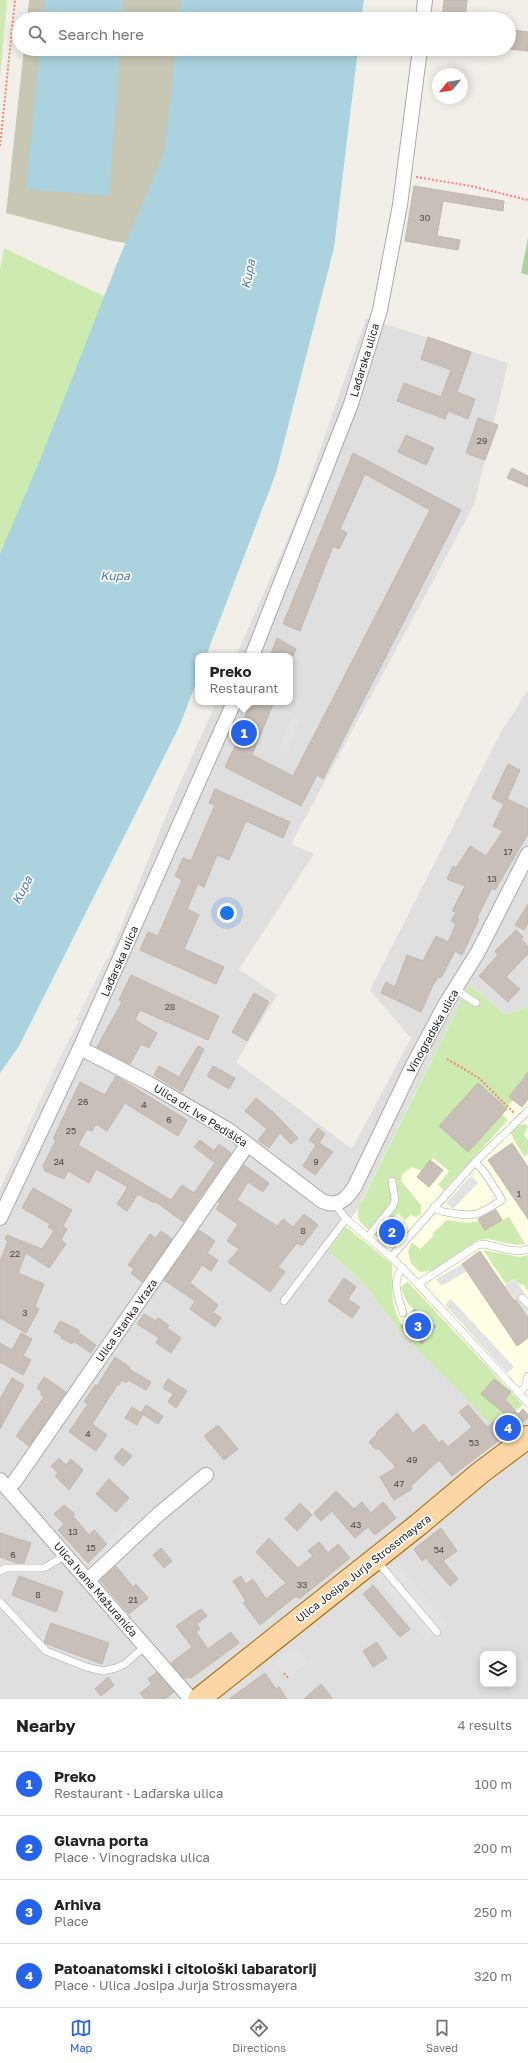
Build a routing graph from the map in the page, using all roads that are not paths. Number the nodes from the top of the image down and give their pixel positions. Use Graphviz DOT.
graph roads {
  1 [pos="425,0"];
  2 [pos="424,12"];
  3 [pos="419,56"];
  4 [pos="253,653"];
  5 [pos="233,705"];
  6 [pos="528,854"];
  7 [pos="455,989"];
  8 [pos="476,1003"];
  9 [pos="80,1048"];
  10 [pos="528,1111"];
  11 [pos="242,1151"];
  12 [pos="475,1162"];
  13 [pos="392,1180"];
  14 [pos="335,1204"];
  15 [pos="434,1207"];
  16 [pos="0,1218"];
  17 [pos="346,1220"];
  18 [pos="368,1237"];
  19 [pos="528,1249"];
  20 [pos="392,1257"];
  21 [pos="403,1268"];
  22 [pos="418,1284"];
  23 [pos="522,1298"];
  24 [pos="284,1301"];
  25 [pos="528,1304"];
  26 [pos="403,1313"];
  27 [pos="528,1376"];
  28 [pos="519,1393"];
  29 [pos="528,1403"];
  30 [pos="528,1437"];
  31 [pos="206,1475"];
  32 [pos="4,1484"];
  33 [pos="66,1555"];
  34 [pos="375,1558"];
  35 [pos="0,1571"];
  36 [pos="88,1580"];
  37 [pos="0,1602"];
  38 [pos="437,1632"];
  39 [pos="146,1645"];
  40 [pos="191,1699"];
  41 [pos="199,1699"];
  1 -- 2 [label="street"];
  3 -- 4 [label="street, Lađarska ulica"];
  5 -- 9 [label="street, Lađarska ulica"];
  6 -- 7 [label="street, Vinogradska ulica"];
  7 -- 8 [label="lane"];
  7 -- 14 [label="street, Vinogradska ulica"];
  9 -- 14 [label="street, Ulica dr. Ive Pedišića"];
  9 -- 16 [label="street, Lađarska ulica"];
  10 -- 12 [label="lane"];
  11 -- 32 [label="street, Ulica Stanka Vraza"];
  12 -- 15 [label="lane"];
  12 -- 15 [label="lane"];
  13 -- 18 [label="lane"];
  14 -- 17 [label="lane"];
  15 -- 20 [label="lane"];
  17 -- 18 [label="lane"];
  17 -- 24 [label="lane"];
  18 -- 20 [label="lane"];
  19 -- 22 [label="lane"];
  20 -- 21 [label="lane"];
  21 -- 22 [label="lane"];
  21 -- 26 [label="lane"];
  22 -- 28 [label="lane"];
  23 -- 25 [label="lane"];
  27 -- 28 [label="lane"];
  28 -- 29 [label="lane"];
  30 -- 34 [label="main road, Ulica Josipa Jurja Strossmayera"];
  31 -- 36 [label="street"];
  32 -- 33 [label="street, Ulica Ivana Mažuranića"];
  33 -- 35 [label="lane"];
  33 -- 36 [label="street, Ulica Ivana Mažuranića"];
  34 -- 38 [label="lane"];
  34 -- 41 [label="main road, Ulica Josipa Jurja Strossmayera"];
  36 -- 39 [label="street, Ulica Ivana Mažuranića"];
  37 -- 39 [label="lane"];
  39 -- 40 [label="street, Ulica Ivana Mažuranića"];
}
